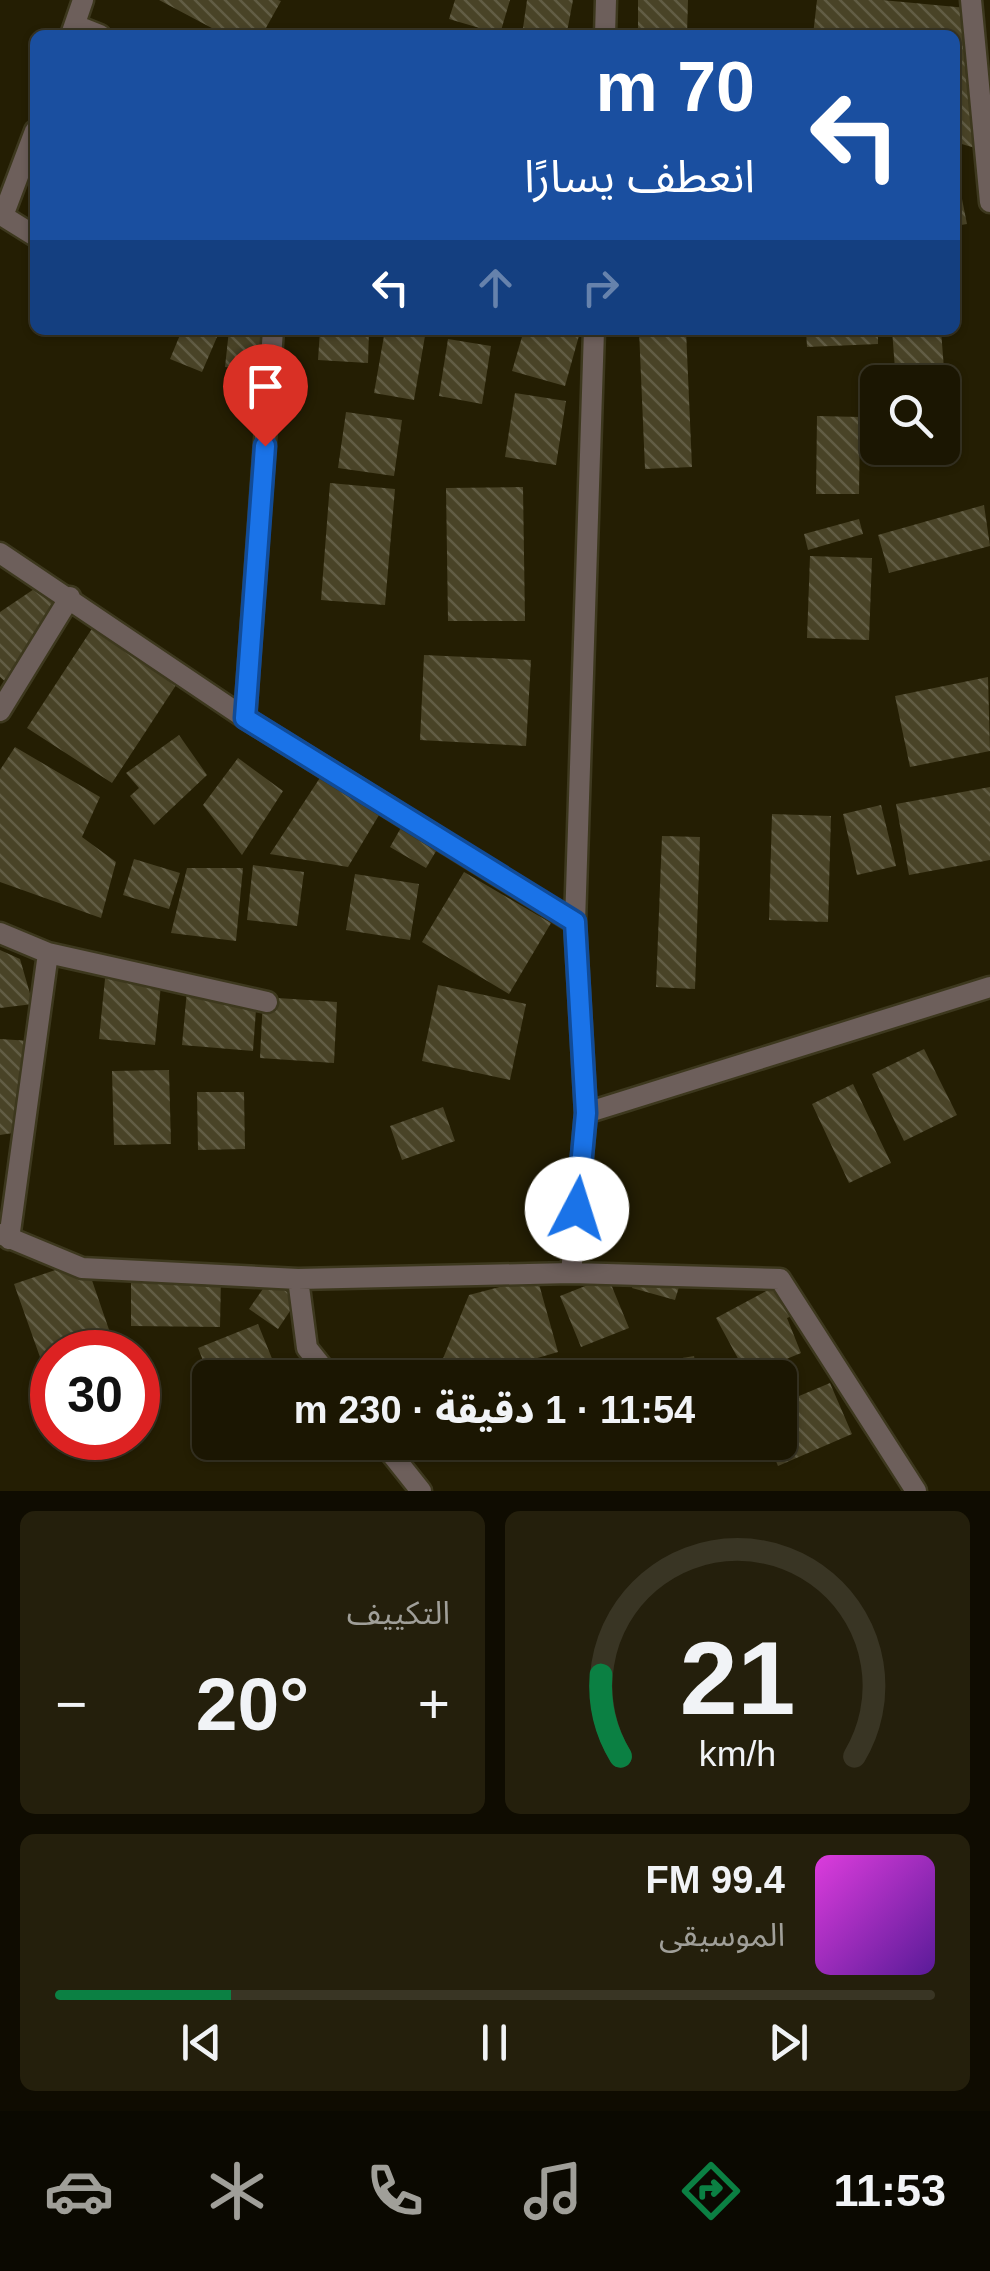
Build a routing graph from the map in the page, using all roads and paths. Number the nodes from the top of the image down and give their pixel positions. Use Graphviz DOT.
graph roads {
  1 [pos="84,0"];
  2 [pos="606,0"];
  3 [pos="971,0"];
  4 [pos="73,30"];
  5 [pos="606,30"];
  6 [pos="30,144"];
  7 [pos="990,202"];
  8 [pos="30,233"];
  9 [pos="274,335"];
  10 [pos="594,335"];
  11 [pos="0,553"];
  12 [pos="70,597"];
  13 [pos="0,711"];
  14 [pos="245,718"];
  15 [pos="575,922"];
  16 [pos="0,933"];
  17 [pos="48,953"];
  18 [pos="990,987"];
  19 [pos="266,1002"];
  20 [pos="586,1113"];
  21 [pos="5,1237"];
  22 [pos="571,1272"];
  23 [pos="298,1280"];
  24 [pos="317,1360"];
  25 [pos="396,1460"];
  26 [pos="421,1491"];
  27 [pos="916,1491"];
  1 -- 4 [label="street"];
  2 -- 5 [label="street"];
  3 -- 7 [label="street"];
  6 -- 8 [label="street"];
  9 -- 14 [label="street"];
  10 -- 15 [label="street"];
  11 -- 12 [label="street"];
  12 -- 13 [label="street"];
  12 -- 14 [label="street"];
  14 -- 15 [label="street"];
  15 -- 20 [label="street"];
  16 -- 17 [label="street"];
  17 -- 19 [label="street"];
  17 -- 21 [label="street"];
  18 -- 20 [label="street"];
  20 -- 22 [label="street"];
  21 -- 23 [label="street"];
  22 -- 23 [label="street"];
  22 -- 27 [label="street"];
  23 -- 24 [label="street"];
  25 -- 26 [label="street"];
}
